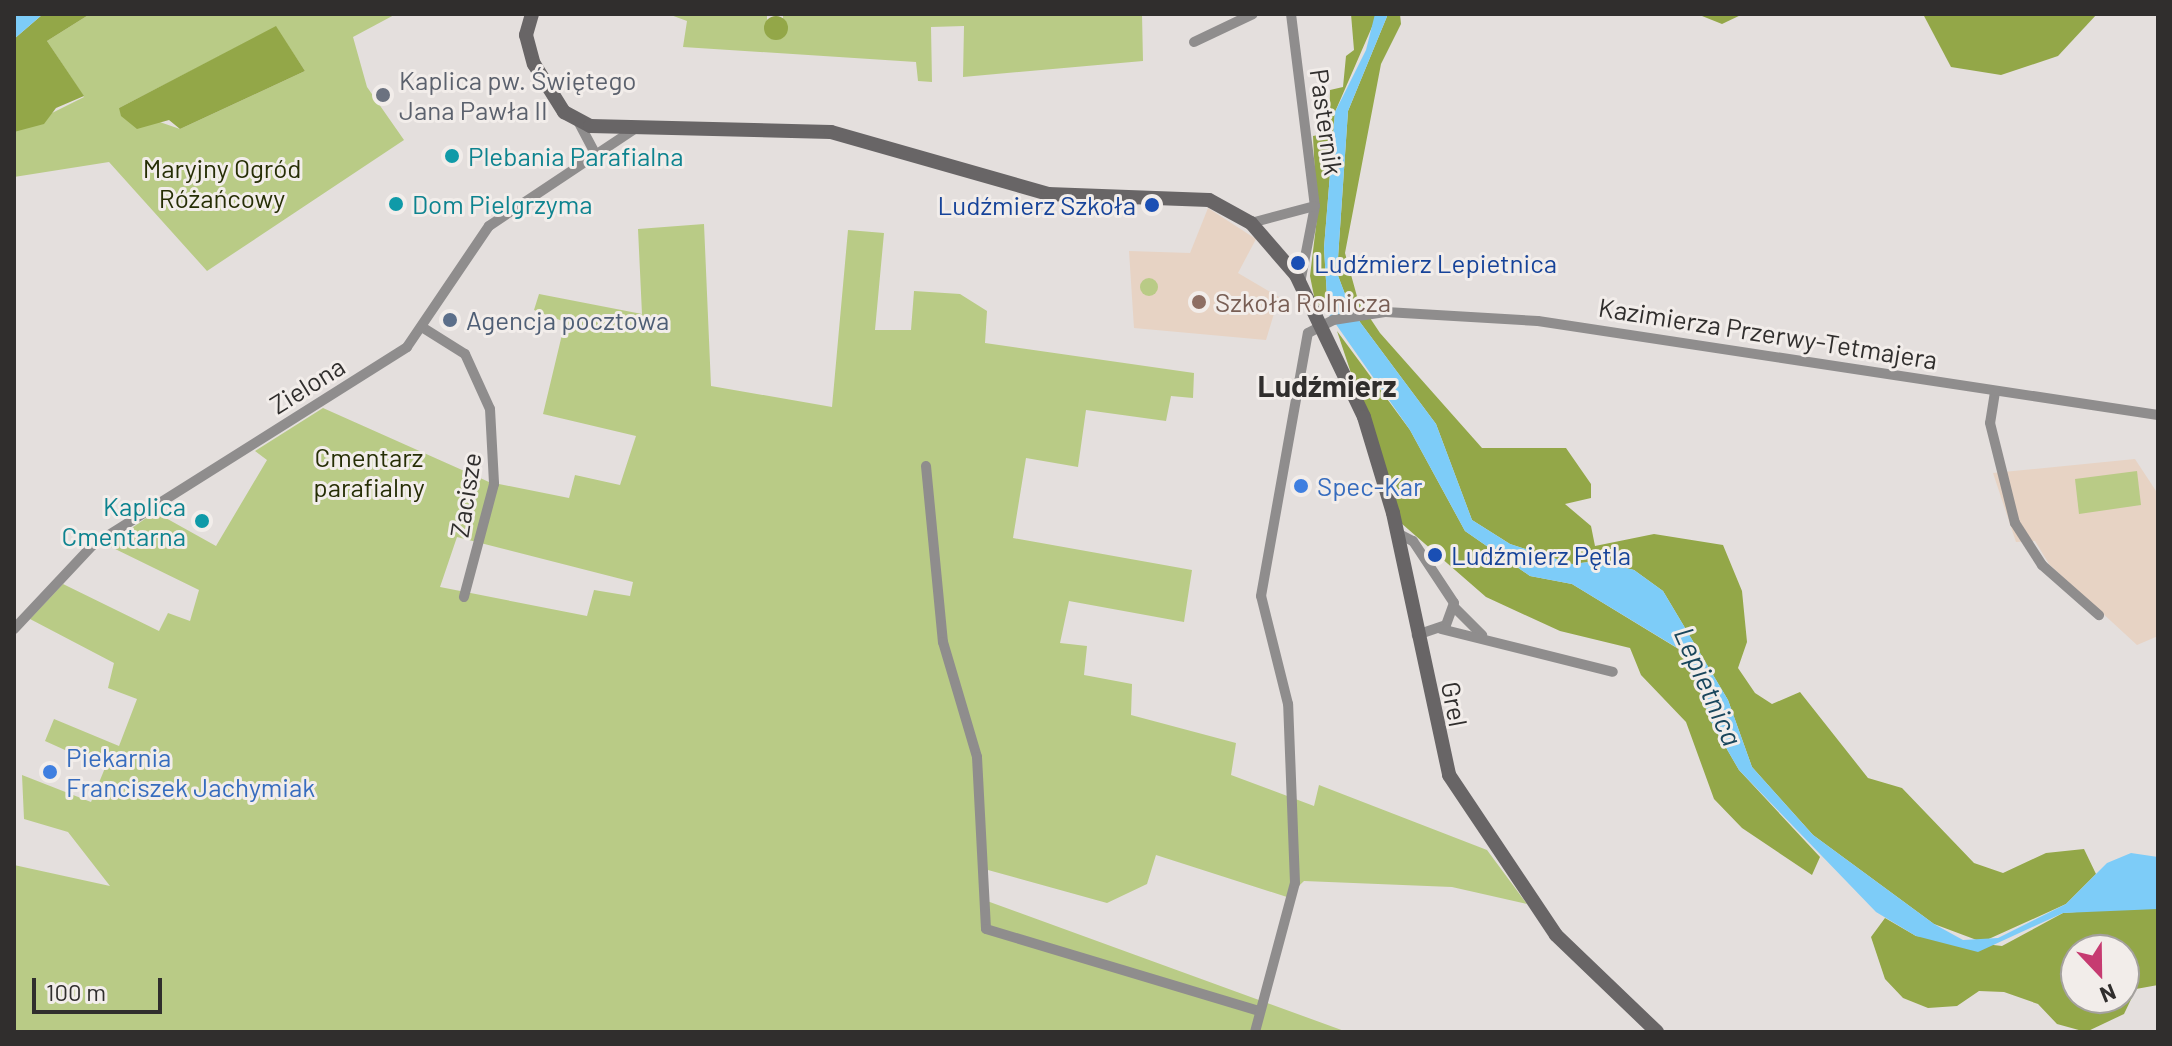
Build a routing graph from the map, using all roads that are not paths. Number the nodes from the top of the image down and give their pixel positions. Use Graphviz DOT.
graph roads {
  1 [pos="532,14"];
  2 [pos="1253,14"];
  3 [pos="1291,14"];
  4 [pos="1194,42"];
  5 [pos="579,123"];
  6 [pos="636,128"];
  7 [pos="597,157"];
  8 [pos="1315,206"];
  9 [pos="1251,223"];
  10 [pos="1300,283"];
  11 [pos="1325,323"];
  12 [pos="425,329"];
  13 [pos="1995,392"];
  14 [pos="2158,415"];
  15 [pos="926,466"];
  16 [pos="1397,533"];
  17 [pos="464,597"];
  18 [pos="1454,607"];
  19 [pos="2099,615"];
  20 [pos="14,629"];
  21 [pos="1441,629"];
  22 [pos="1417,635"];
  23 [pos="1484,637"];
  24 [pos="1613,672"];
  25 [pos="1260,1011"];
  26 [pos="1255,1032"];
  27 [pos="1657,1032"];
  1 -- 5 [label="street"];
  2 -- 4 [label="street"];
  3 -- 8 [label="street, Pasternik"];
  5 -- 6 [label="street"];
  5 -- 7 [label="street"];
  6 -- 7 [label="street, Zielona"];
  6 -- 9 [label="street"];
  7 -- 12 [label="street, Zielona"];
  8 -- 9 [label="street"];
  8 -- 10 [label="street, Pasternik"];
  9 -- 10 [label="street"];
  10 -- 11 [label="street"];
  11 -- 13 [label="street, Kazimierza Przerwy-Tetmajera"];
  11 -- 16 [label="street, Grel"];
  11 -- 25 [label="street"];
  12 -- 17 [label="street, Zacisze"];
  12 -- 20 [label="street, Zielona"];
  13 -- 14 [label="street, Kazimierza Przerwy-Tetmajera"];
  13 -- 19 [label="street"];
  15 -- 25 [label="street"];
  16 -- 18 [label="street"];
  16 -- 22 [label="street, Grel"];
  18 -- 21 [label="street"];
  18 -- 23 [label="street"];
  21 -- 22 [label="street"];
  21 -- 23 [label="street"];
  22 -- 27 [label="street, Grel"];
  23 -- 24 [label="street"];
  25 -- 26 [label="street"];
}
